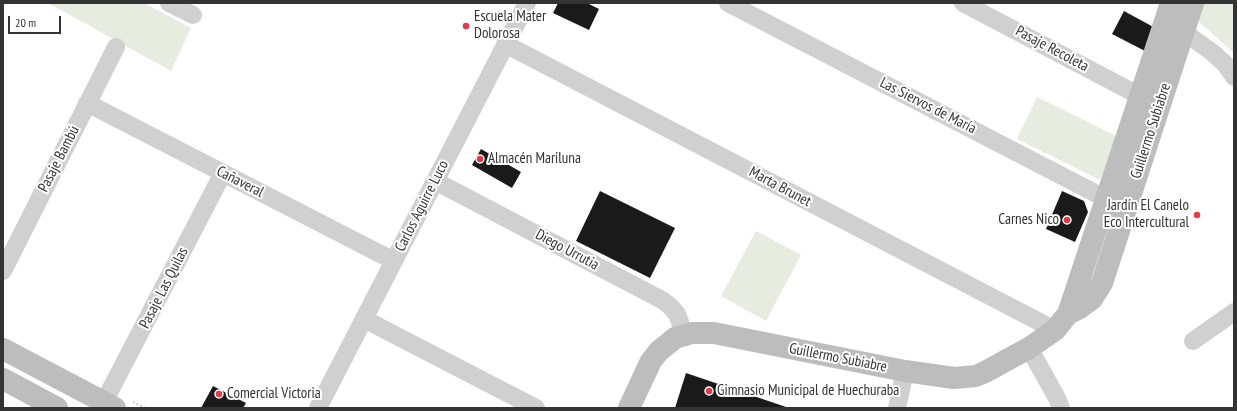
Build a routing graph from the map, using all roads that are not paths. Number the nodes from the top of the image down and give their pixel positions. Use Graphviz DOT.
graph roads {
  1 [pos="169,3"];
  2 [pos="527,3"];
  3 [pos="728,3"];
  4 [pos="963,3"];
  5 [pos="1171,3"];
  6 [pos="1193,3"];
  7 [pos="193,15"];
  8 [pos="1184,32"];
  9 [pos="505,44"];
  10 [pos="116,47"];
  11 [pos="1234,77"];
  12 [pos="1140,96"];
  13 [pos="87,103"];
  14 [pos="223,173"];
  15 [pos="435,181"];
  16 [pos="1106,198"];
  17 [pos="1126,209"];
  18 [pos="394,261"];
  19 [pos="3,271"];
  20 [pos="1234,312"];
  21 [pos="364,319"];
  22 [pos="1061,322"];
  23 [pos="683,335"];
  24 [pos="1193,341"];
  25 [pos="1029,348"];
  26 [pos="3,349"];
  27 [pos="904,370"];
  28 [pos="3,379"];
  29 [pos="110,405"];
  30 [pos="57,408"];
  31 [pos="318,408"];
  32 [pos="536,408"];
  33 [pos="629,408"];
  34 [pos="897,408"];
  35 [pos="1061,408"];
  1 -- 7 [label="street"];
  2 -- 9 [label="street, Carlos Aguirre Luco"];
  3 -- 16 [label="street, Las Siervos de María"];
  4 -- 12 [label="street, Pasaje Recoleta"];
  5 -- 12 [label="street, Guillermo Subiabre"];
  6 -- 8 [label="street, Guillermo Subiabre"];
  8 -- 11 [label="street"];
  8 -- 17 [label="street, Guillermo Subiabre"];
  9 -- 15 [label="street, Carlos Aguirre Luco"];
  9 -- 22 [label="street, Marta Brunet"];
  10 -- 13 [label="street, Pasaje Bambú"];
  12 -- 16 [label="street, Guillermo Subiabre"];
  13 -- 14 [label="street, Cañaveral"];
  13 -- 19 [label="street, Pasaje Bambú"];
  14 -- 18 [label="street, Cañaveral"];
  14 -- 29 [label="street, Pasaje Las Quilas"];
  15 -- 18 [label="street, Carlos Aguirre Luco"];
  15 -- 23 [label="street, Diego Urrutia"];
  16 -- 17 [label="street, Las Siervos de María"];
  16 -- 22 [label="street, Guillermo Subiabre"];
  17 -- 22 [label="street, Guillermo Subiabre"];
  18 -- 21 [label="street, Carlos Aguirre Luco"];
  20 -- 24 [label="street"];
  21 -- 31 [label="street, Carlos Aguirre Luco"];
  21 -- 32 [label="street"];
  22 -- 25 [label="street, Guillermo Subiabre"];
  23 -- 27 [label="street, Guillermo Subiabre"];
  23 -- 33 [label="street, Guillermo Subiabre"];
  25 -- 27 [label="street, Guillermo Subiabre"];
  25 -- 35 [label="street"];
  26 -- 29 [label="street"];
  27 -- 34 [label="street"];
  28 -- 30 [label="street"];
}
